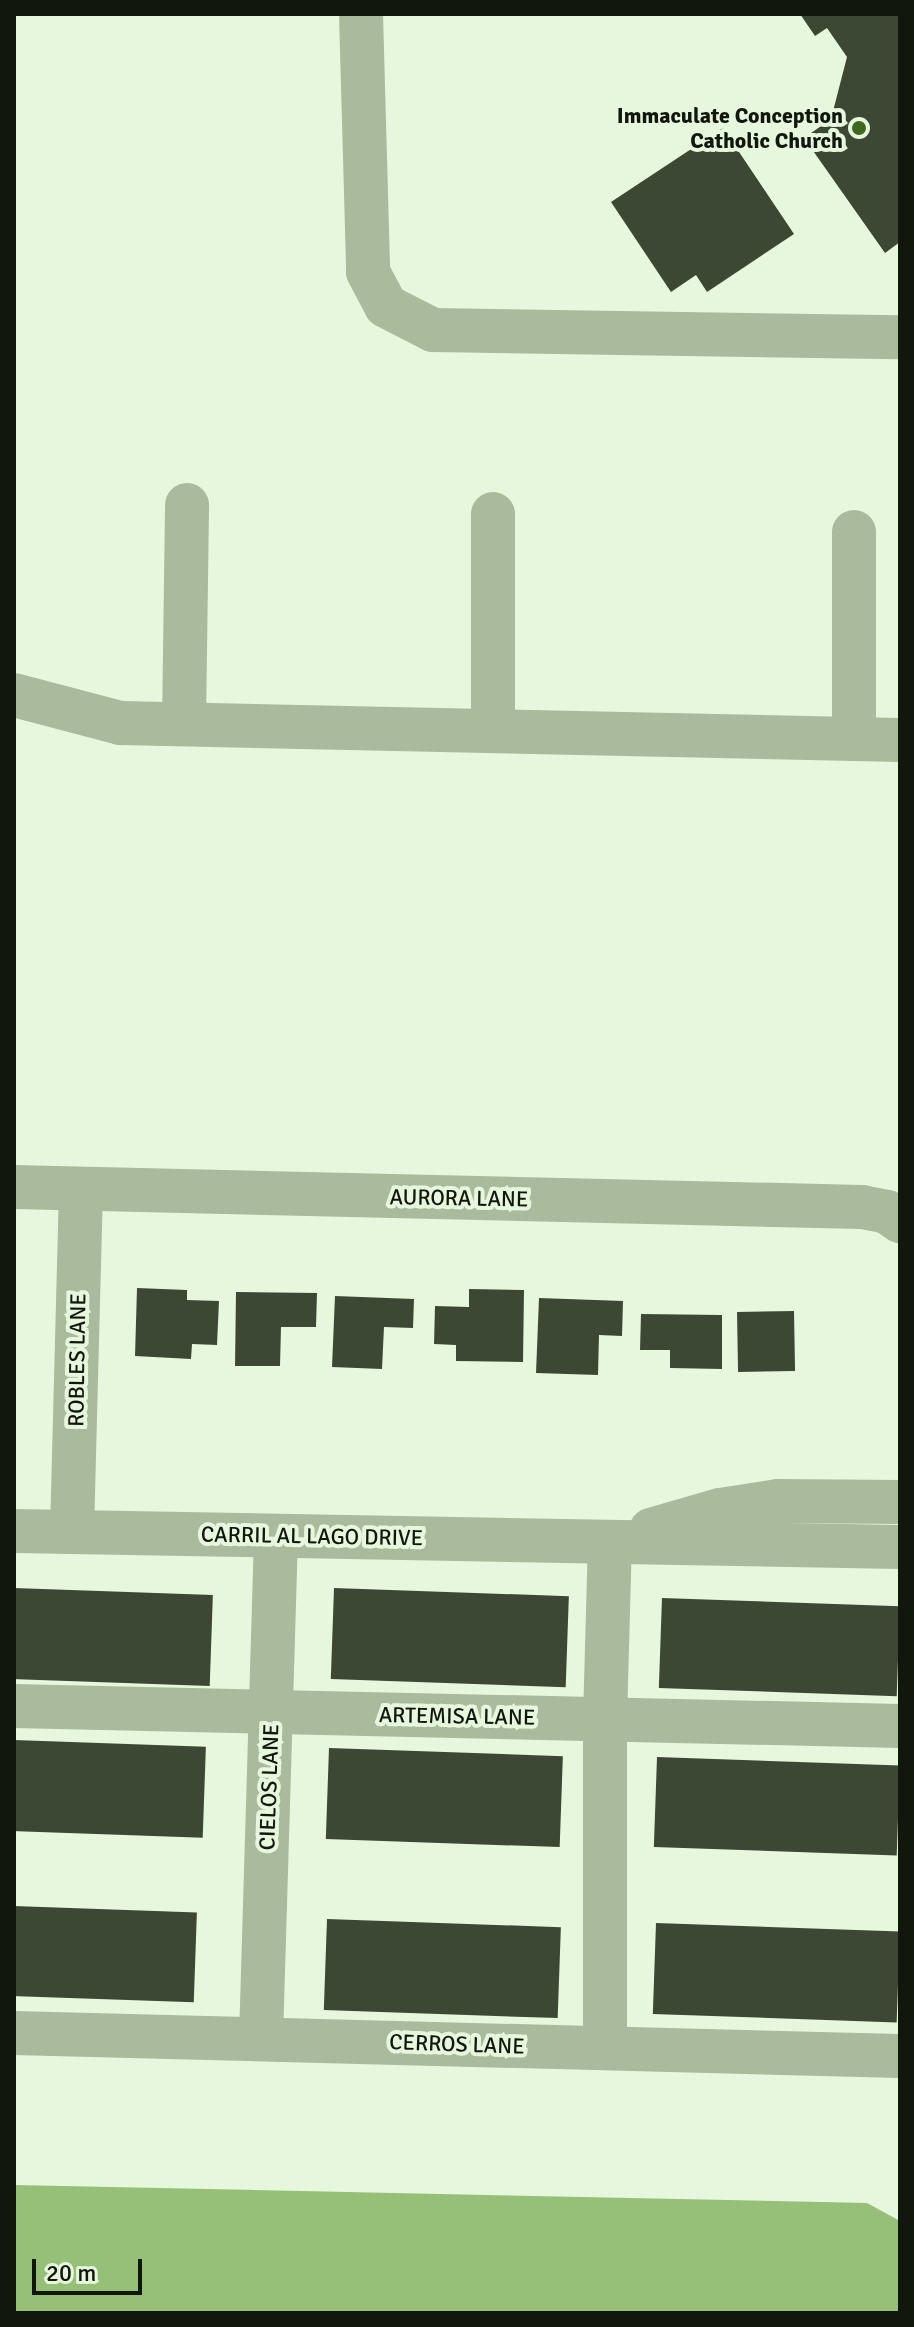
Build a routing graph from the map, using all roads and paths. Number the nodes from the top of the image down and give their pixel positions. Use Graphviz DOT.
graph roads {
  1 [pos="361,14"];
  2 [pos="900,337"];
  3 [pos="187,505"];
  4 [pos="493,514"];
  5 [pos="854,532"];
  6 [pos="14,695"];
  7 [pos="184,724"];
  8 [pos="493,731"];
  9 [pos="854,739"];
  10 [pos="900,740"];
  11 [pos="14,1187"];
  12 [pos="81,1189"];
  13 [pos="900,1221"];
  14 [pos="900,1502"];
  15 [pos="14,1531"];
  16 [pos="72,1532"];
  17 [pos="276,1536"];
  18 [pos="610,1542"];
  19 [pos="900,1547"];
  20 [pos="14,1706"];
  21 [pos="272,1712"];
  22 [pos="605,1719"];
  23 [pos="900,1726"];
  24 [pos="14,2033"];
  25 [pos="261,2039"];
  26 [pos="605,2048"];
  27 [pos="900,2056"];
  1 -- 2 [label="street"];
  3 -- 7 [label="street"];
  4 -- 8 [label="street"];
  5 -- 9 [label="street"];
  6 -- 7 [label="street"];
  7 -- 8 [label="street"];
  8 -- 9 [label="street"];
  9 -- 10 [label="street"];
  11 -- 12 [label="street, AURORA LANE"];
  12 -- 13 [label="street, AURORA LANE"];
  12 -- 16 [label="street, ROBLES LANE"];
  14 -- 18 [label="street, CARRIL AL LAGO DRIVE"];
  15 -- 16 [label="street, CARRIL AL LAGO DRIVE"];
  16 -- 17 [label="street, CARRIL AL LAGO DRIVE"];
  17 -- 18 [label="street, CARRIL AL LAGO DRIVE"];
  17 -- 21 [label="street, CIELOS LANE"];
  18 -- 19 [label="street, CARRIL AL LAGO DRIVE"];
  18 -- 22 [label="street"];
  20 -- 21 [label="street, ARTEMISA LANE"];
  21 -- 22 [label="street, ARTEMISA LANE"];
  21 -- 25 [label="street, CIELOS LANE"];
  22 -- 23 [label="street, ARTEMISA LANE"];
  22 -- 26 [label="street"];
  24 -- 25 [label="street, CERROS LANE"];
  25 -- 26 [label="street, CERROS LANE"];
  26 -- 27 [label="street, CERROS LANE"];
}
